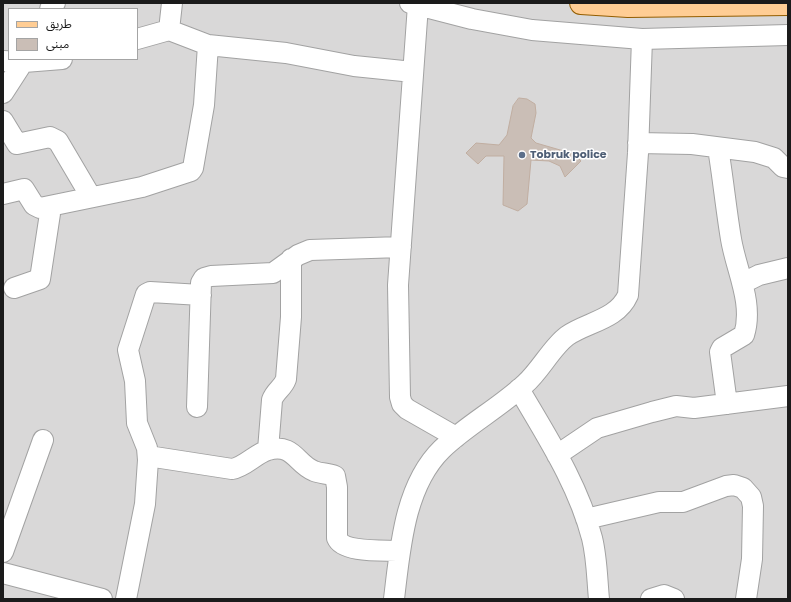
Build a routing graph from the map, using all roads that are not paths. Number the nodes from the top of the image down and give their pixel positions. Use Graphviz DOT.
graph roads {
  1 [pos="172,3"];
  2 [pos="582,3"];
  3 [pos="414,4"];
  4 [pos="788,4"];
  5 [pos="169,30"];
  6 [pos="788,35"];
  7 [pos="138,39"];
  8 [pos="642,39"];
  9 [pos="208,45"];
  10 [pos="24,60"];
  11 [pos="3,61"];
  12 [pos="413,72"];
  13 [pos="3,93"];
  14 [pos="3,121"];
  15 [pos="638,142"];
  16 [pos="718,148"];
  17 [pos="788,168"];
  18 [pos="3,194"];
  19 [pos="91,196"];
  20 [pos="51,207"];
  21 [pos="401,247"];
  22 [pos="291,259"];
  23 [pos="788,268"];
  24 [pos="743,283"];
  25 [pos="14,288"];
  26 [pos="201,294"];
  27 [pos="519,389"];
  28 [pos="788,396"];
  29 [pos="727,404"];
  30 [pos="197,407"];
  31 [pos="456,437"];
  32 [pos="43,440"];
  33 [pos="268,450"];
  34 [pos="557,455"];
  35 [pos="148,456"];
  36 [pos="586,518"];
  37 [pos="399,550"];
  38 [pos="3,552"];
  39 [pos="3,573"];
  40 [pos="52,592"];
  41 [pos="102,599"];
  42 [pos="126,599"];
  43 [pos="398,599"];
  44 [pos="599,599"];
  45 [pos="651,599"];
  46 [pos="674,599"];
  47 [pos="746,599"];
  1 -- 5 [label="street"];
  2 -- 4 [label="main road"];
  3 -- 8 [label="street"];
  3 -- 12 [label="street"];
  5 -- 7 [label="street"];
  5 -- 9 [label="street"];
  6 -- 8 [label="street"];
  8 -- 15 [label="street"];
  9 -- 12 [label="street"];
  9 -- 19 [label="street"];
  10 -- 11 [label="street"];
  10 -- 13 [label="street"];
  12 -- 21 [label="street"];
  14 -- 19 [label="street"];
  15 -- 16 [label="street"];
  15 -- 27 [label="street"];
  16 -- 17 [label="street"];
  16 -- 24 [label="street"];
  18 -- 20 [label="street"];
  19 -- 20 [label="street"];
  20 -- 25 [label="street"];
  21 -- 22 [label="street"];
  21 -- 31 [label="street"];
  22 -- 26 [label="street"];
  22 -- 33 [label="street"];
  23 -- 24 [label="street"];
  24 -- 29 [label="street"];
  26 -- 30 [label="street"];
  26 -- 35 [label="street"];
  27 -- 31 [label="street"];
  27 -- 34 [label="street"];
  28 -- 29 [label="street"];
  29 -- 34 [label="street"];
  31 -- 37 [label="street"];
  32 -- 38 [label="street"];
  33 -- 35 [label="street"];
  33 -- 37 [label="street"];
  34 -- 36 [label="street"];
  35 -- 42 [label="street"];
  36 -- 44 [label="street"];
  36 -- 47 [label="street"];
  37 -- 43 [label="street"];
  39 -- 40 [label="street"];
  40 -- 41 [label="street"];
  45 -- 46 [label="street"];
}
